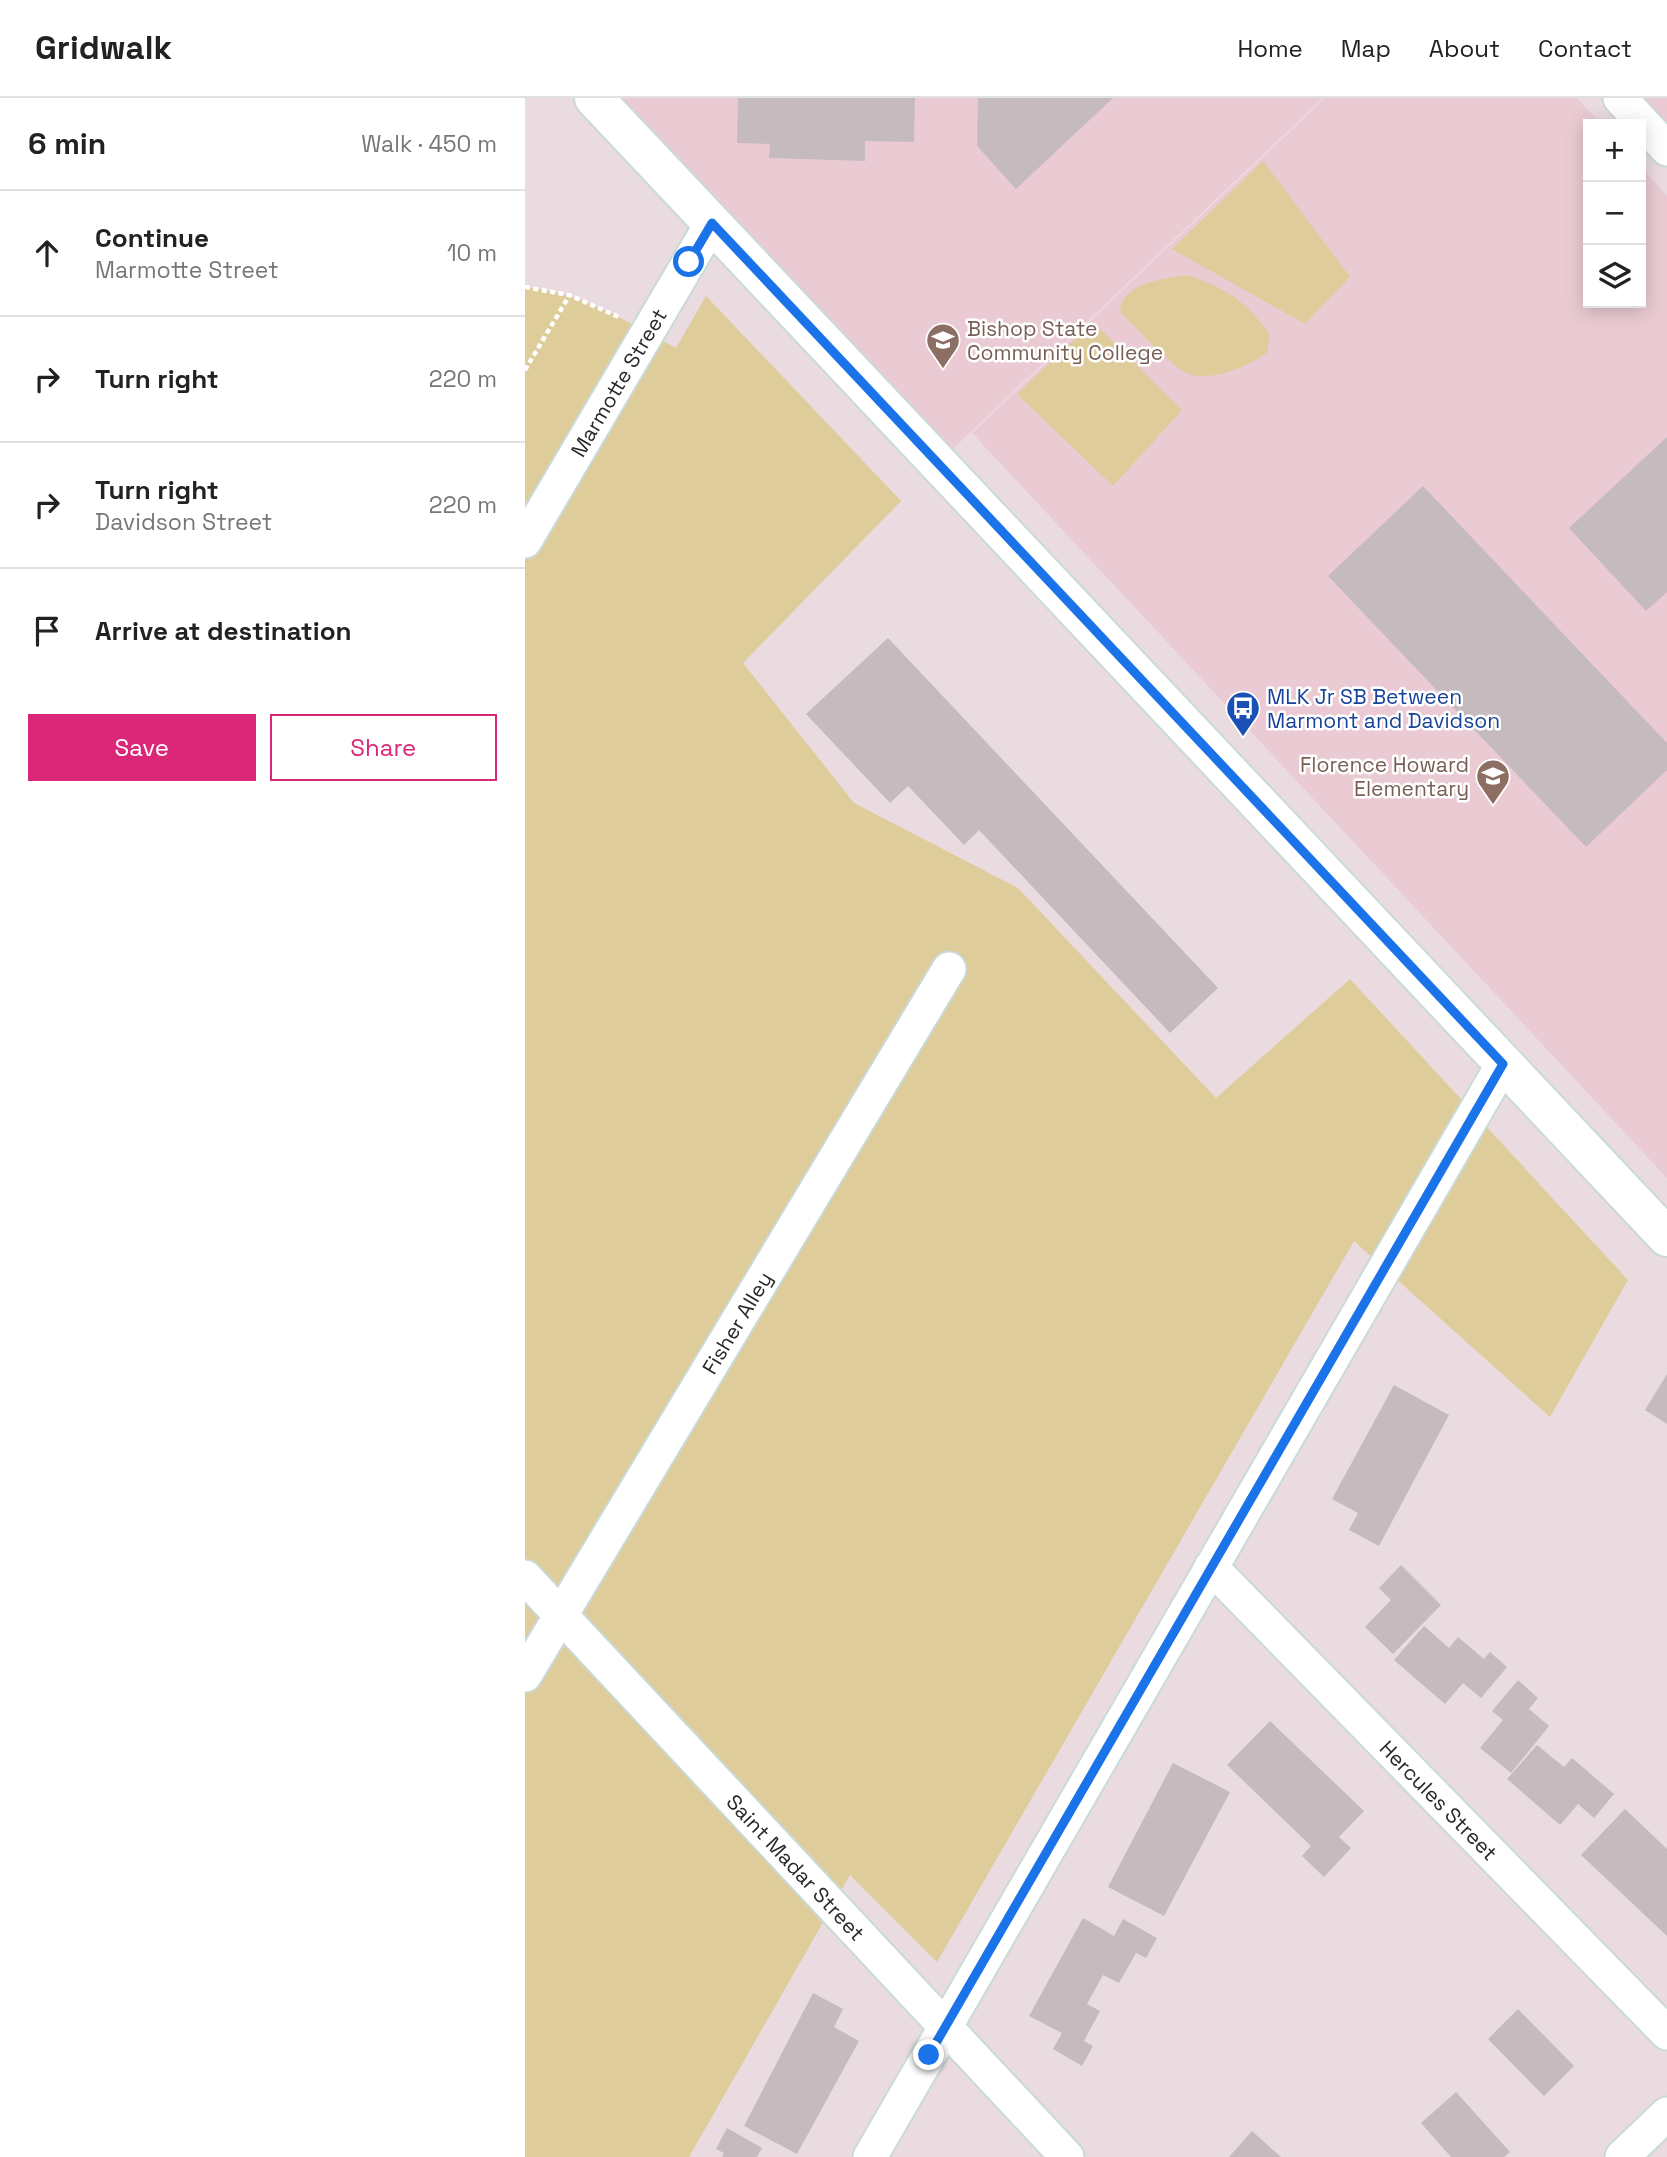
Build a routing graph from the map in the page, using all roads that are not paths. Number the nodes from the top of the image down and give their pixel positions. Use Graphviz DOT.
graph roads {
  1 [pos="594,98"];
  2 [pos="1620,98"];
  3 [pos="1667,149"];
  4 [pos="712,223"];
  5 [pos="525,541"];
  6 [pos="949,969"];
  7 [pos="1503,1064"];
  8 [pos="1667,1237"];
  9 [pos="1211,1567"];
  10 [pos="525,1577"];
  11 [pos="560,1615"];
  12 [pos="525,1675"];
  13 [pos="946,2027"];
  14 [pos="1667,2033"];
  15 [pos="1667,2114"];
  16 [pos="870,2157"];
  17 [pos="1067,2157"];
  18 [pos="1622,2157"];
  1 -- 4 [label="main road"];
  2 -- 3 [label="street"];
  4 -- 5 [label="street, Marmotte Street"];
  4 -- 7 [label="main road"];
  6 -- 11 [label="street, Fisher Alley"];
  7 -- 8 [label="main road"];
  7 -- 9 [label="street"];
  9 -- 13 [label="street"];
  9 -- 14 [label="street, Hercules Street"];
  10 -- 11 [label="street, Saint Madar Street"];
  11 -- 12 [label="street, Fisher Alley"];
  11 -- 13 [label="street, Saint Madar Street"];
  13 -- 16 [label="street"];
  13 -- 17 [label="street, Saint Madar Street"];
  15 -- 18 [label="street"];
}
